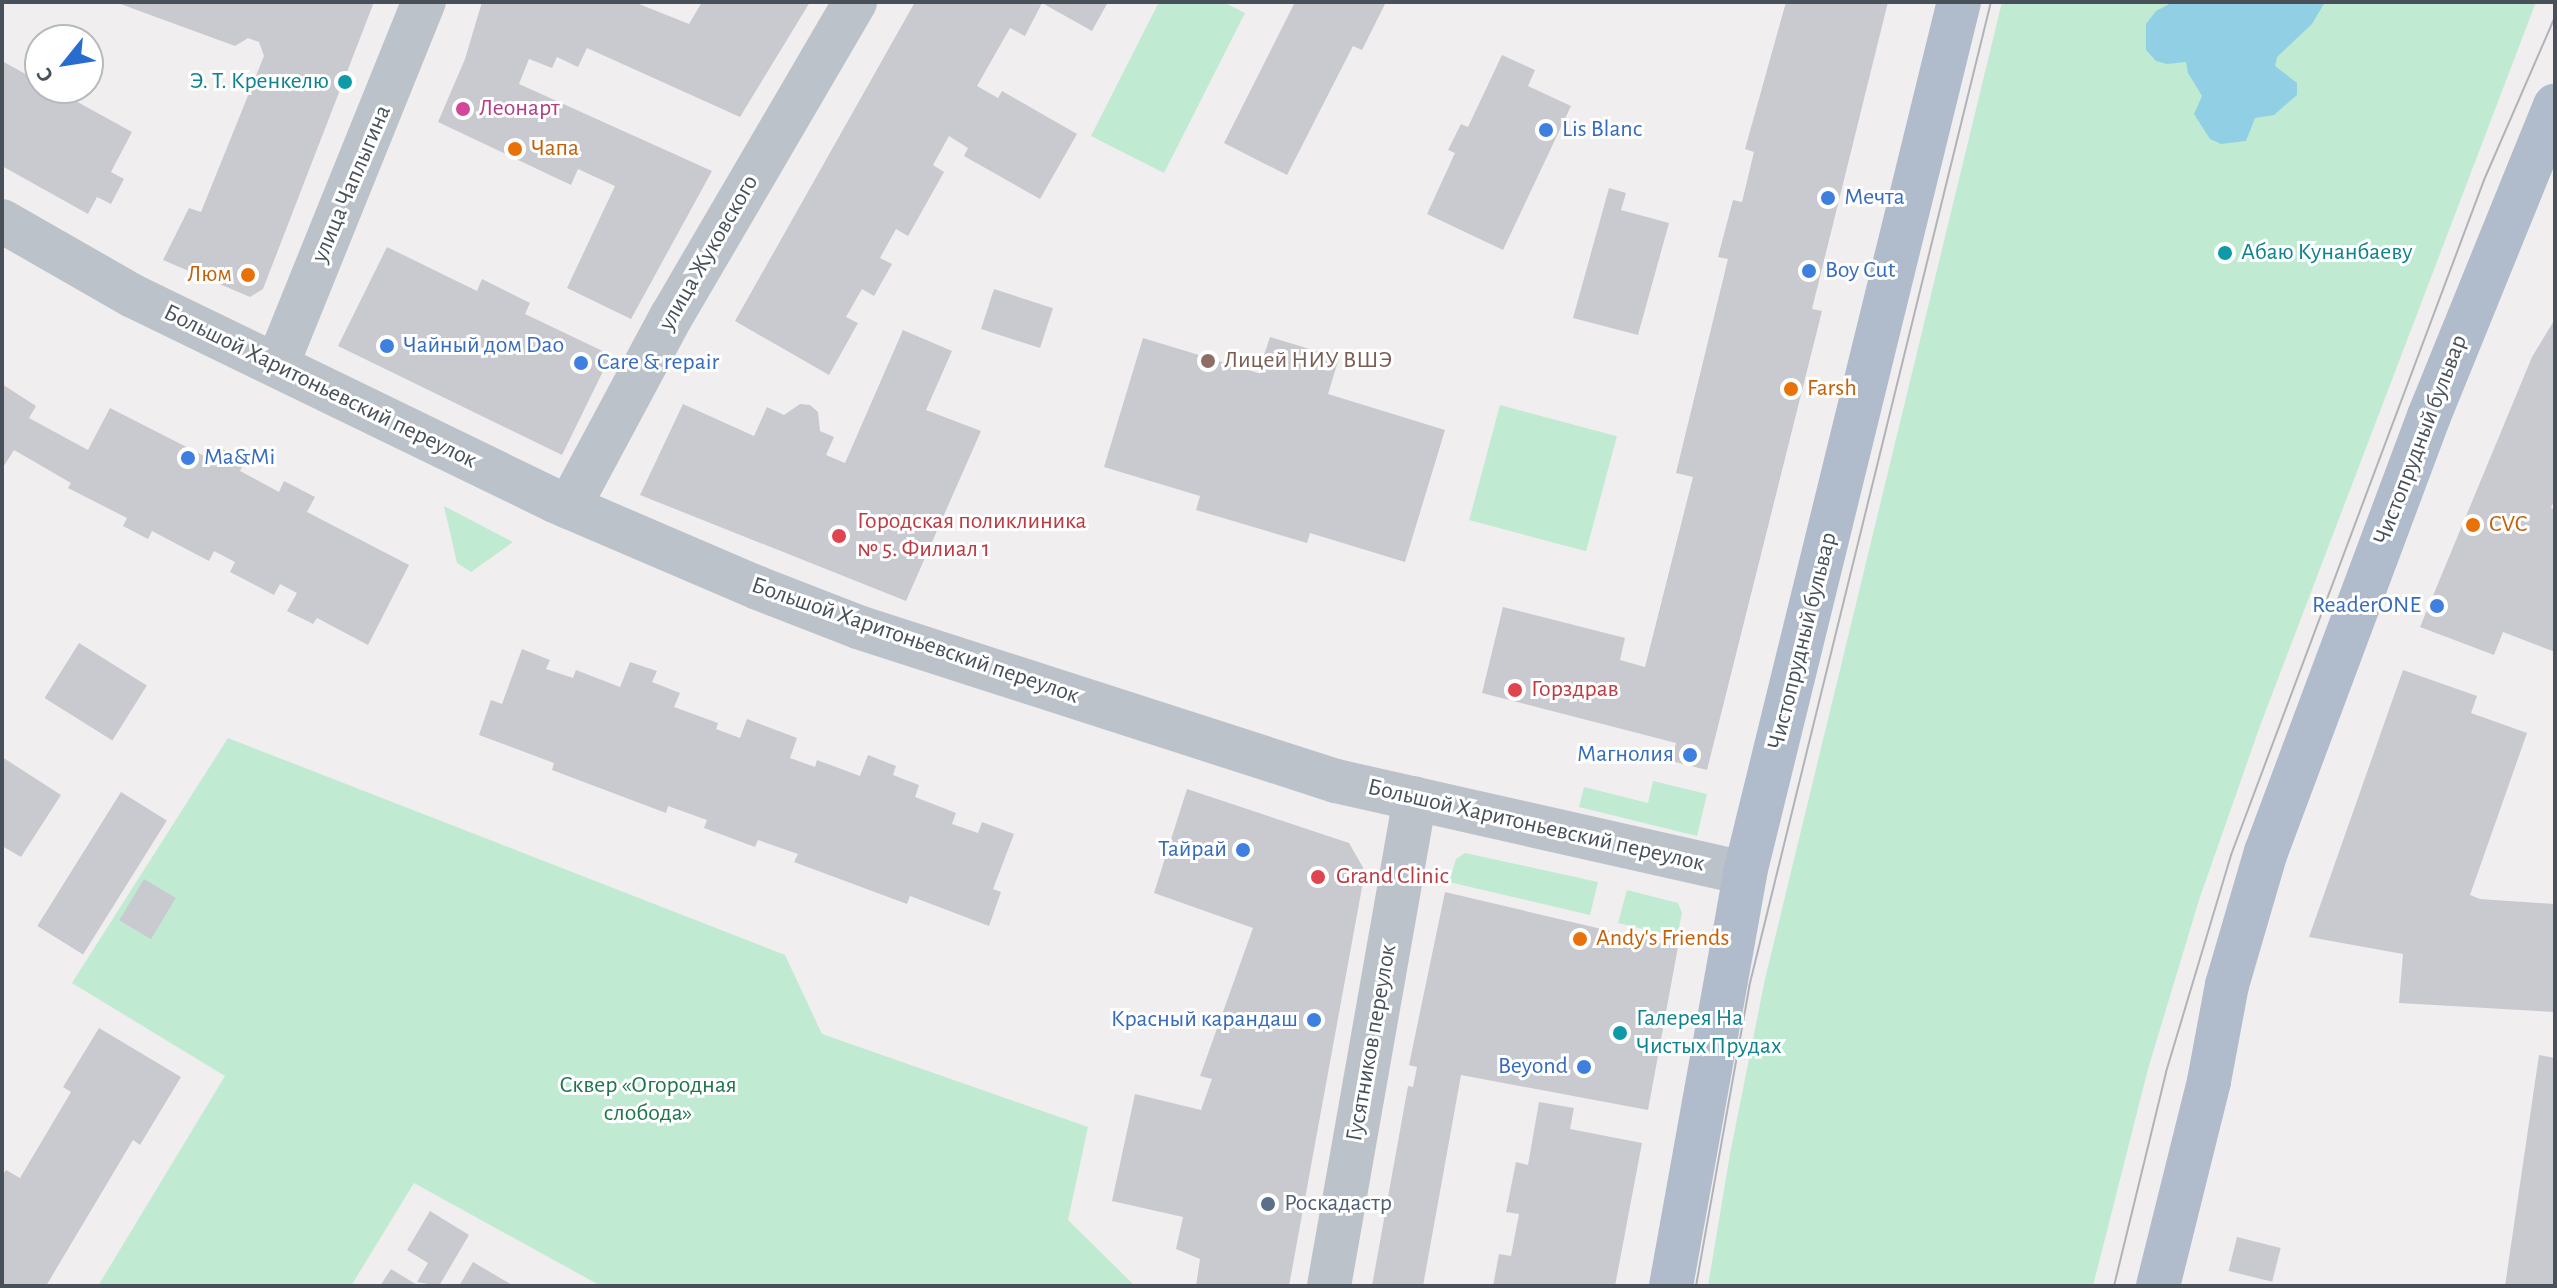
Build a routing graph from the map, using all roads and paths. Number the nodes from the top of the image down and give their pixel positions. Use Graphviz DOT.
graph roads {
  1 [pos="424,2"];
  2 [pos="855,2"];
  3 [pos="1959,2"];
  4 [pos="2555,106"];
  5 [pos="2,221"];
  6 [pos="277,365"];
  7 [pos="569,507"];
  8 [pos="1415,799"];
  9 [pos="1745,873"];
  10 [pos="1329,1286"];
  11 [pos="1671,1286"];
  12 [pos="2158,1286"];
  1 -- 6 [label="street, улица Чаплыгина"];
  2 -- 7 [label="street, улица Жуковского"];
  3 -- 9 [label="main road, Чистопрудный бульвар"];
  4 -- 12 [label="main road, Чистопрудный бульвар"];
  5 -- 6 [label="street, Большой Харитоньевский переулок"];
  6 -- 7 [label="street, Большой Харитоньевский переулок"];
  7 -- 8 [label="street, Большой Харитоньевский переулок"];
  8 -- 9 [label="street, Большой Харитоньевский переулок"];
  8 -- 10 [label="street, Гусятников переулок"];
  9 -- 11 [label="main road, Чистопрудный бульвар"];
}
